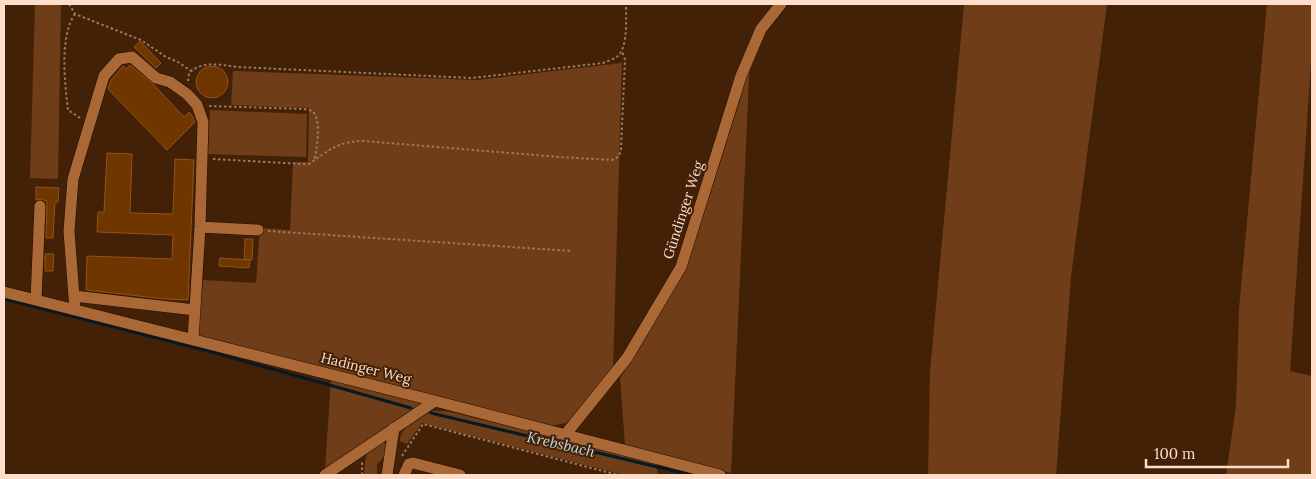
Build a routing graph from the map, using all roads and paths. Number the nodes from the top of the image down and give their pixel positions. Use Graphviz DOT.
graph roads {
  1 [pos="69,4"];
  2 [pos="626,4"];
  3 [pos="781,4"];
  4 [pos="75,14"];
  5 [pos="622,51"];
  6 [pos="197,105"];
  7 [pos="91,123"];
  8 [pos="202,158"];
  9 [pos="314,161"];
  10 [pos="40,206"];
  11 [pos="200,227"];
  12 [pos="258,230"];
  13 [pos="572,251"];
  14 [pos="4,292"];
  15 [pos="74,296"];
  16 [pos="36,300"];
  17 [pos="75,310"];
  18 [pos="195,310"];
  19 [pos="194,340"];
  20 [pos="436,401"];
  21 [pos="394,428"];
  22 [pos="565,435"];
  23 [pos="401,457"];
  24 [pos="325,475"];
  25 [pos="387,475"];
  26 [pos="404,475"];
  27 [pos="460,475"];
  28 [pos="618,475"];
  29 [pos="720,475"];
  1 -- 4 [label="path"];
  2 -- 5 [label="path"];
  3 -- 22 [label="street, Gündinger Weg"];
  4 -- 5 [label="path"];
  4 -- 7 [label="path"];
  5 -- 9 [label="path"];
  6 -- 7 [label="street"];
  6 -- 8 [label="street"];
  6 -- 9 [label="path"];
  7 -- 15 [label="street"];
  8 -- 9 [label="path"];
  8 -- 11 [label="street"];
  10 -- 16 [label="street"];
  11 -- 12 [label="street"];
  11 -- 18 [label="street"];
  12 -- 13 [label="path"];
  14 -- 16 [label="street, Hadinger Weg"];
  15 -- 17 [label="street"];
  15 -- 18 [label="street"];
  16 -- 17 [label="street, Hadinger Weg"];
  17 -- 19 [label="street, Hadinger Weg"];
  18 -- 19 [label="street"];
  19 -- 20 [label="street, Hadinger Weg"];
  20 -- 21 [label="street"];
  20 -- 22 [label="street, Hadinger Weg"];
  21 -- 24 [label="street"];
  21 -- 25 [label="street"];
  22 -- 29 [label="street, Hadinger Weg"];
  23 -- 28 [label="path"];
  26 -- 27 [label="street"];
}
